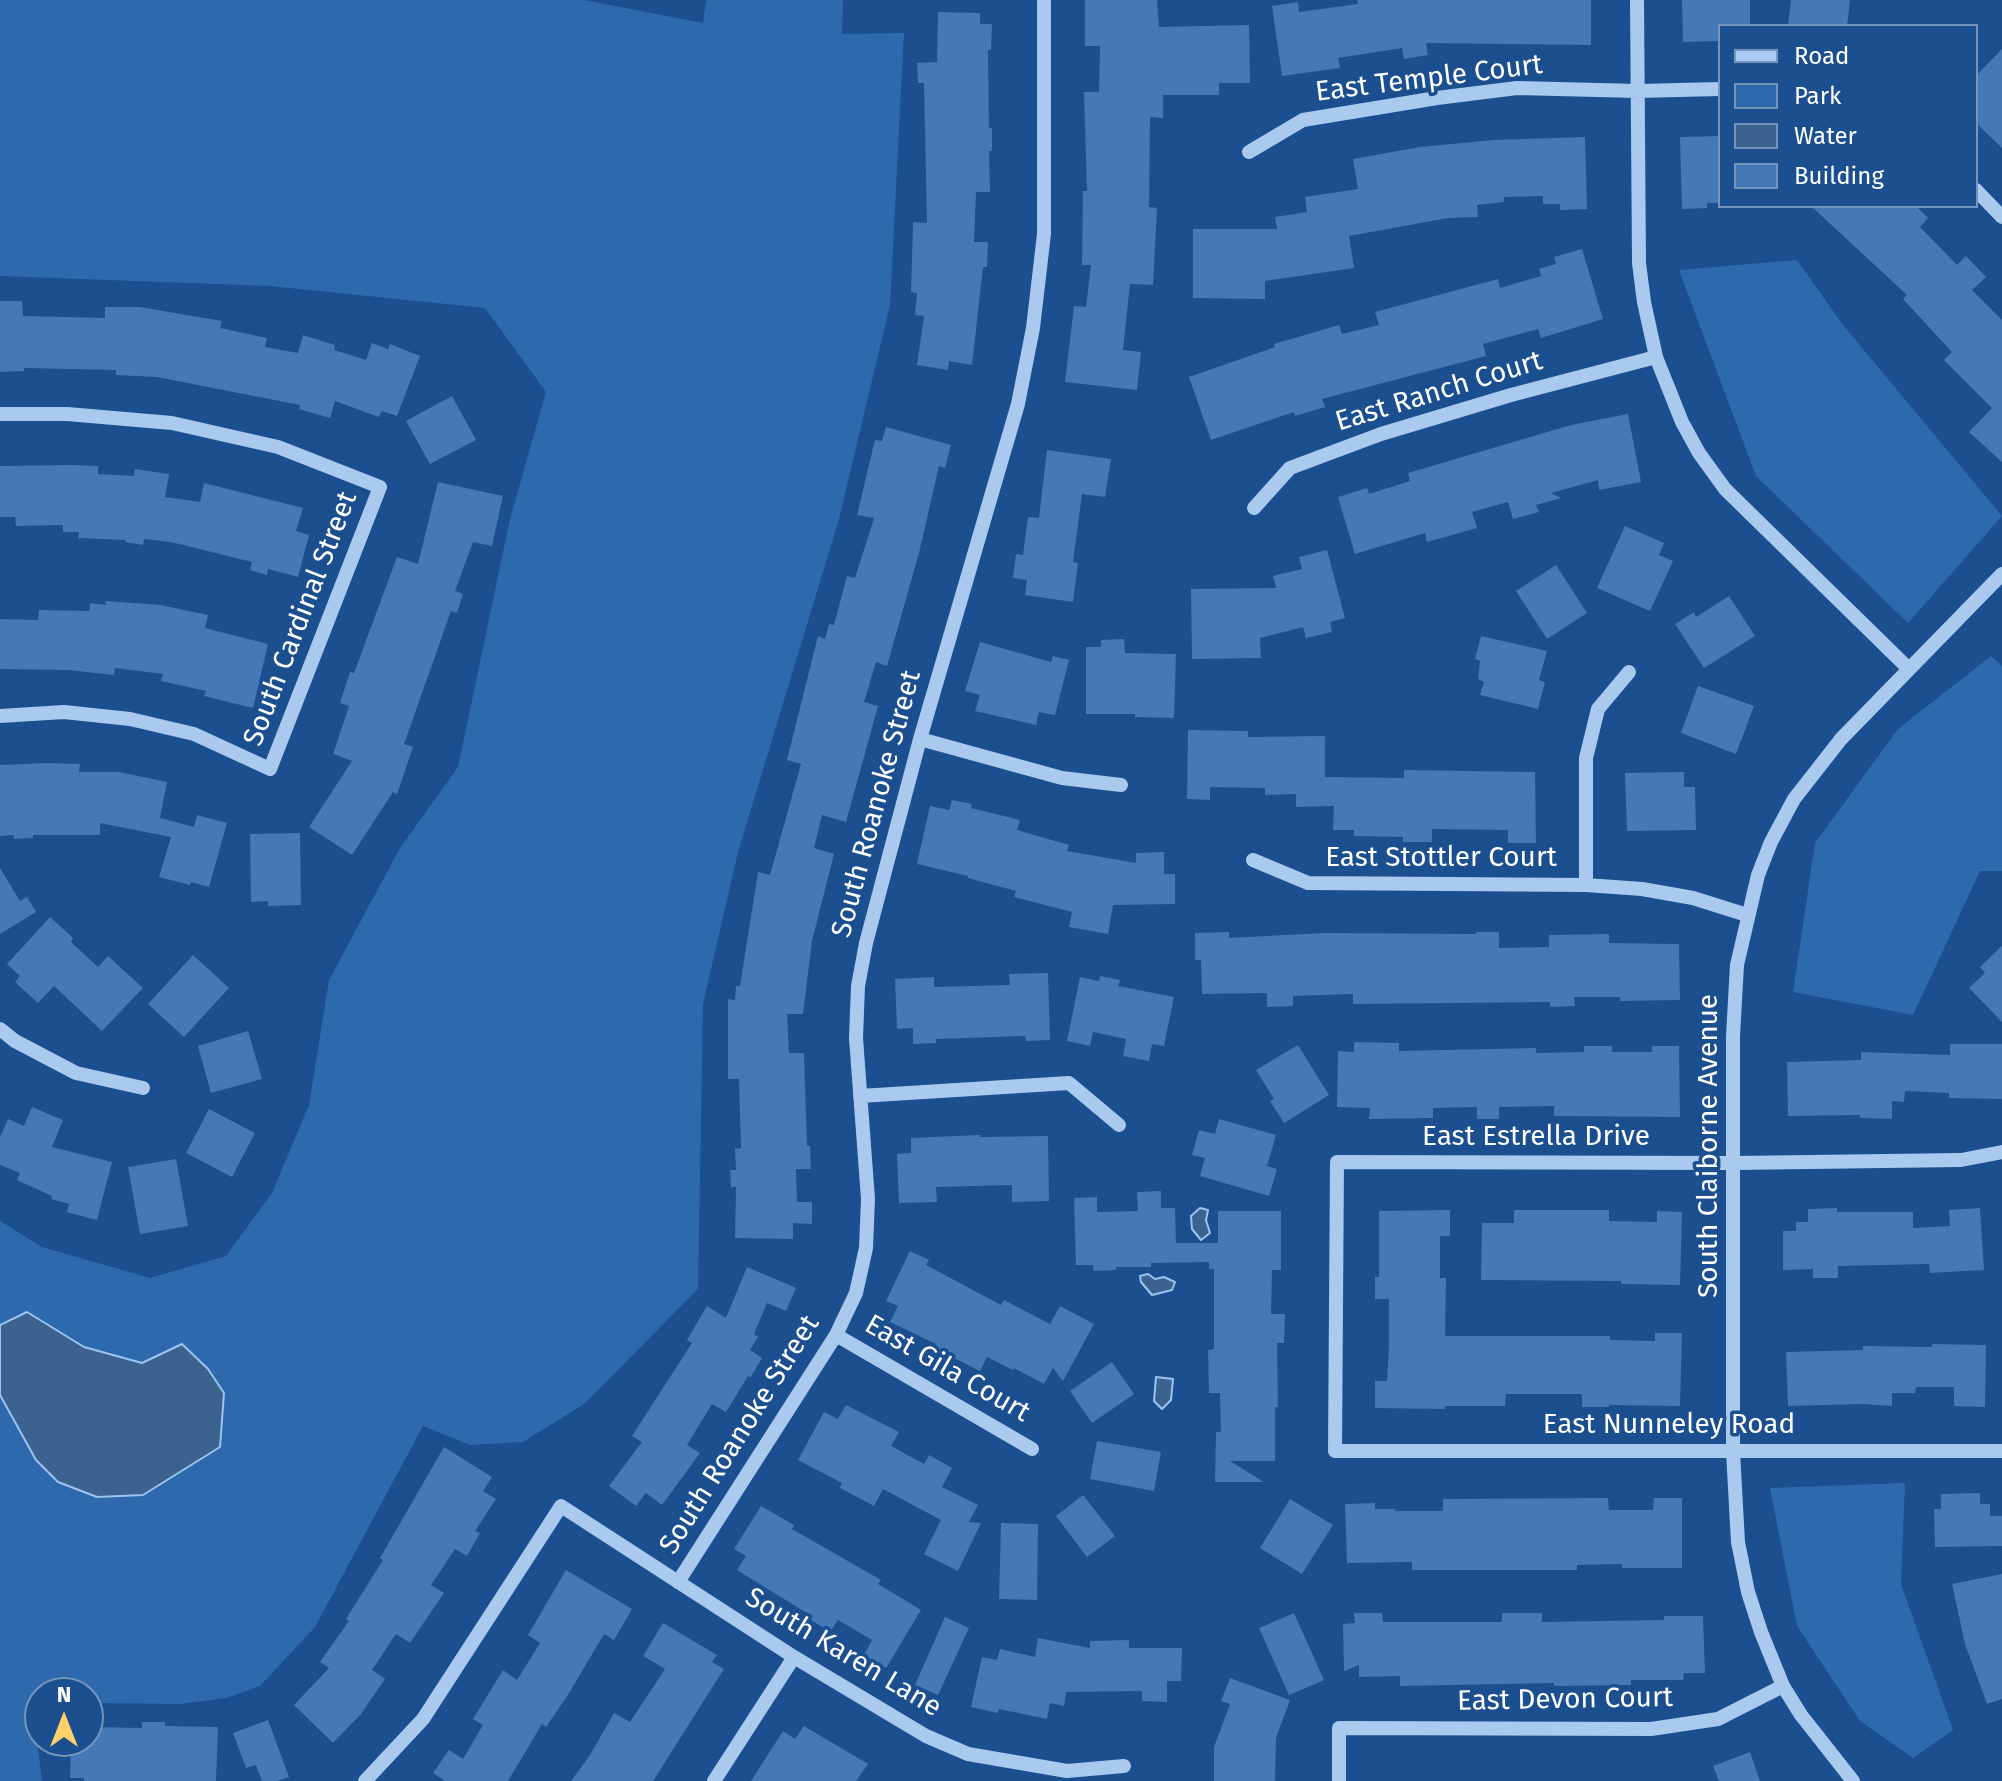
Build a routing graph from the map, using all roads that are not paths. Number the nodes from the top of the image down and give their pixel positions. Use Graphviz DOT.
graph roads {
  1 [pos="1044,0"];
  2 [pos="1637,0"];
  3 [pos="1718,89"];
  4 [pos="1638,91"];
  5 [pos="1249,152"];
  6 [pos="1978,192"];
  7 [pos="2002,217"];
  8 [pos="1656,357"];
  9 [pos="0,414"];
  10 [pos="1254,508"];
  11 [pos="2002,574"];
  12 [pos="1909,669"];
  13 [pos="1629,672"];
  14 [pos="0,716"];
  15 [pos="920,739"];
  16 [pos="1121,785"];
  17 [pos="1253,860"];
  18 [pos="1586,885"];
  19 [pos="1747,915"];
  20 [pos="0,1029"];
  21 [pos="143,1088"];
  22 [pos="860,1096"];
  23 [pos="1119,1125"];
  24 [pos="2002,1152"];
  25 [pos="1734,1163"];
  26 [pos="836,1335"];
  27 [pos="1032,1449"];
  28 [pos="1335,1451"];
  29 [pos="2002,1451"];
  30 [pos="1733,1452"];
  31 [pos="678,1582"];
  32 [pos="794,1657"];
  33 [pos="1783,1686"];
  34 [pos="1124,1766"];
  35 [pos="365,1781"];
  36 [pos="714,1781"];
  37 [pos="1339,1781"];
  38 [pos="1853,1781"];
  1 -- 15 [label="street, South Roanoke Street"];
  2 -- 4 [label="street"];
  3 -- 4 [label="street, East Temple Court"];
  4 -- 5 [label="street, East Temple Court"];
  4 -- 8 [label="street"];
  6 -- 7 [label="street"];
  8 -- 10 [label="street, East Ranch Court"];
  8 -- 12 [label="street"];
  9 -- 14 [label="street, South Cardinal Street"];
  11 -- 12 [label="street, South Claiborne Avenue"];
  12 -- 19 [label="street, South Claiborne Avenue"];
  13 -- 18 [label="street"];
  15 -- 16 [label="street"];
  15 -- 22 [label="street, South Roanoke Street"];
  17 -- 18 [label="street, East Stottler Court"];
  18 -- 19 [label="street, East Stottler Court"];
  19 -- 25 [label="street, South Claiborne Avenue"];
  20 -- 21 [label="street"];
  22 -- 23 [label="street"];
  22 -- 26 [label="street, South Roanoke Street"];
  24 -- 25 [label="street, East Estrella Drive"];
  25 -- 28 [label="street, East Estrella Drive"];
  25 -- 30 [label="street, South Claiborne Avenue"];
  26 -- 27 [label="street, East Gila Court"];
  26 -- 31 [label="street, South Roanoke Street"];
  28 -- 30 [label="street, East Nunneley Road"];
  29 -- 30 [label="street, East Nunneley Road"];
  30 -- 33 [label="street, South Claiborne Avenue"];
  31 -- 32 [label="street, South Karen Lane"];
  31 -- 35 [label="street, South Karen Lane"];
  32 -- 34 [label="street, South Karen Lane"];
  32 -- 36 [label="street"];
  33 -- 37 [label="street, East Devon Court"];
  33 -- 38 [label="street, South Claiborne Avenue"];
}
